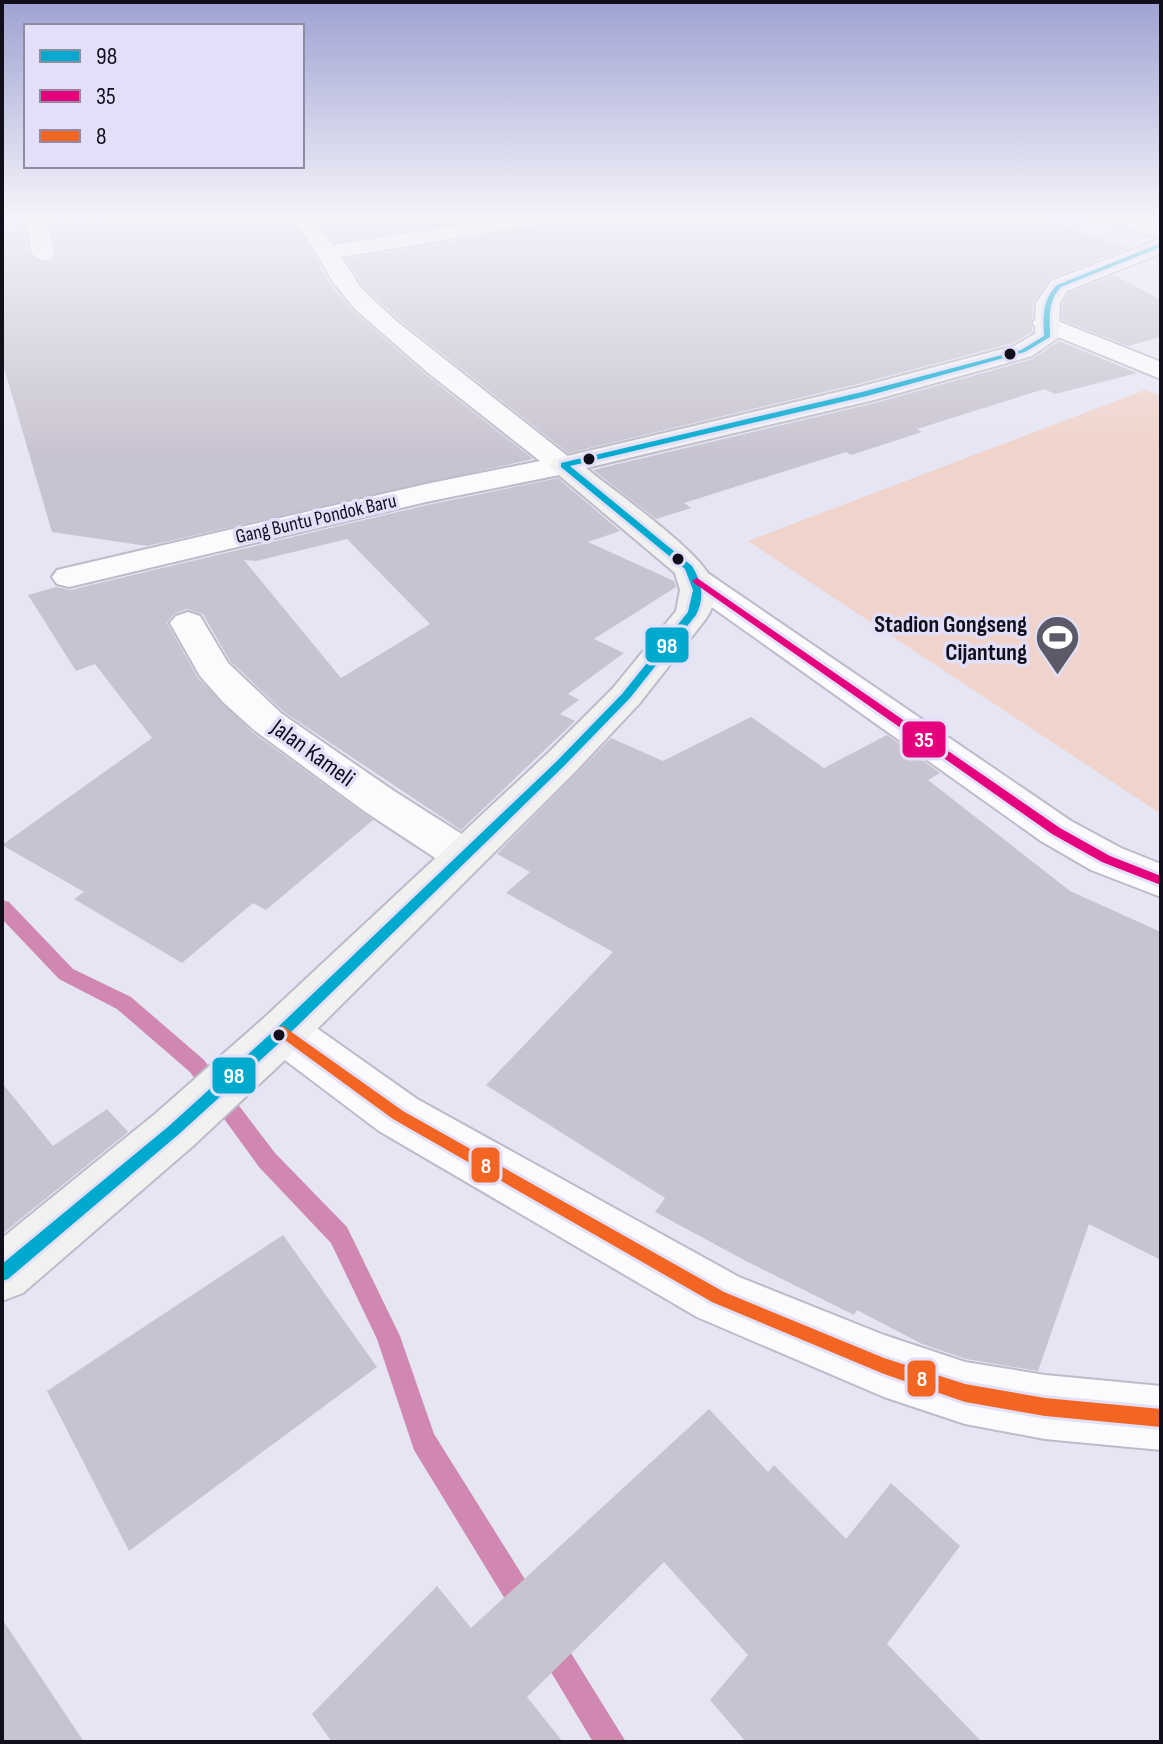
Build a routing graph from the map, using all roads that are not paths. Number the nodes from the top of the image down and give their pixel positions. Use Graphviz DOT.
graph roads {
  1 [pos="355,294"];
  2 [pos="1052,294"];
  3 [pos="1045,323"];
  4 [pos="1161,371"];
  5 [pos="564,465"];
  6 [pos="69,577"];
  7 [pos="697,581"];
  8 [pos="188,623"];
  9 [pos="464,856"];
  10 [pos="1161,881"];
  11 [pos="273,1040"];
  12 [pos="2,1274"];
  13 [pos="1161,1418"];
  1 -- 5 [label="street"];
  2 -- 3 [label="street"];
  3 -- 4 [label="street"];
  3 -- 5 [label="street"];
  5 -- 6 [label="street, Gang Buntu Pondok Baru"];
  5 -- 7 [label="street"];
  7 -- 9 [label="street"];
  7 -- 10 [label="street"];
  8 -- 9 [label="street, Jalan Kameli"];
  9 -- 11 [label="street"];
  11 -- 12 [label="street"];
  11 -- 13 [label="street"];
}
